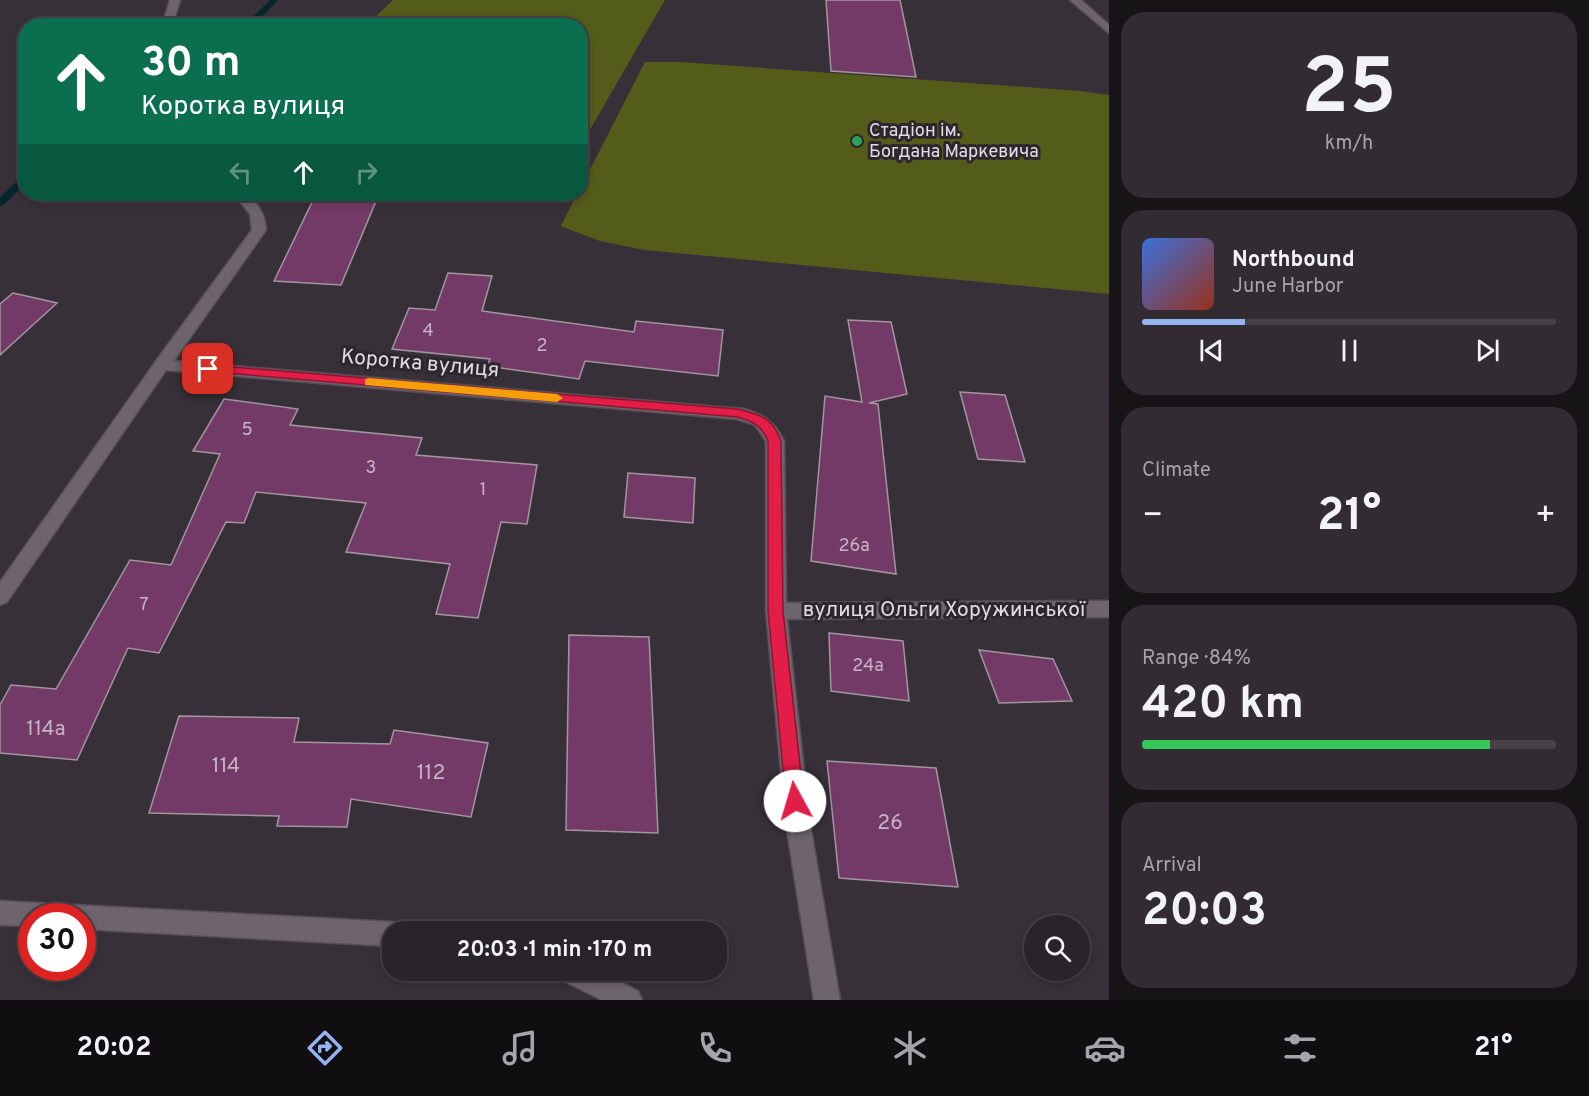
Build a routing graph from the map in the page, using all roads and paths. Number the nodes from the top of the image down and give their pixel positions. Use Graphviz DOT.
graph roads {
  1 [pos="175,0"];
  2 [pos="1075,0"];
  3 [pos="169,18"];
  4 [pos="1109,30"];
  5 [pos="247,201"];
  6 [pos="162,365"];
  7 [pos="0,597"];
  8 [pos="1109,609"];
  9 [pos="776,611"];
  10 [pos="0,913"];
  11 [pos="18,914"];
  12 [pos="96,918"];
  13 [pos="382,933"];
  14 [pos="591,981"];
  15 [pos="629,1000"];
  16 [pos="827,1000"];
  1 -- 3 [label="street"];
  2 -- 4 [label="street"];
  5 -- 6 [label="street"];
  6 -- 7 [label="street"];
  6 -- 9 [label="street, Коротка вулиця"];
  8 -- 9 [label="street, вулиця Ольги Хоружинської"];
  9 -- 16 [label="street, вулиця Ольги Хоружинської"];
  10 -- 11 [label="street"];
  12 -- 13 [label="street"];
  14 -- 15 [label="street"];
}
